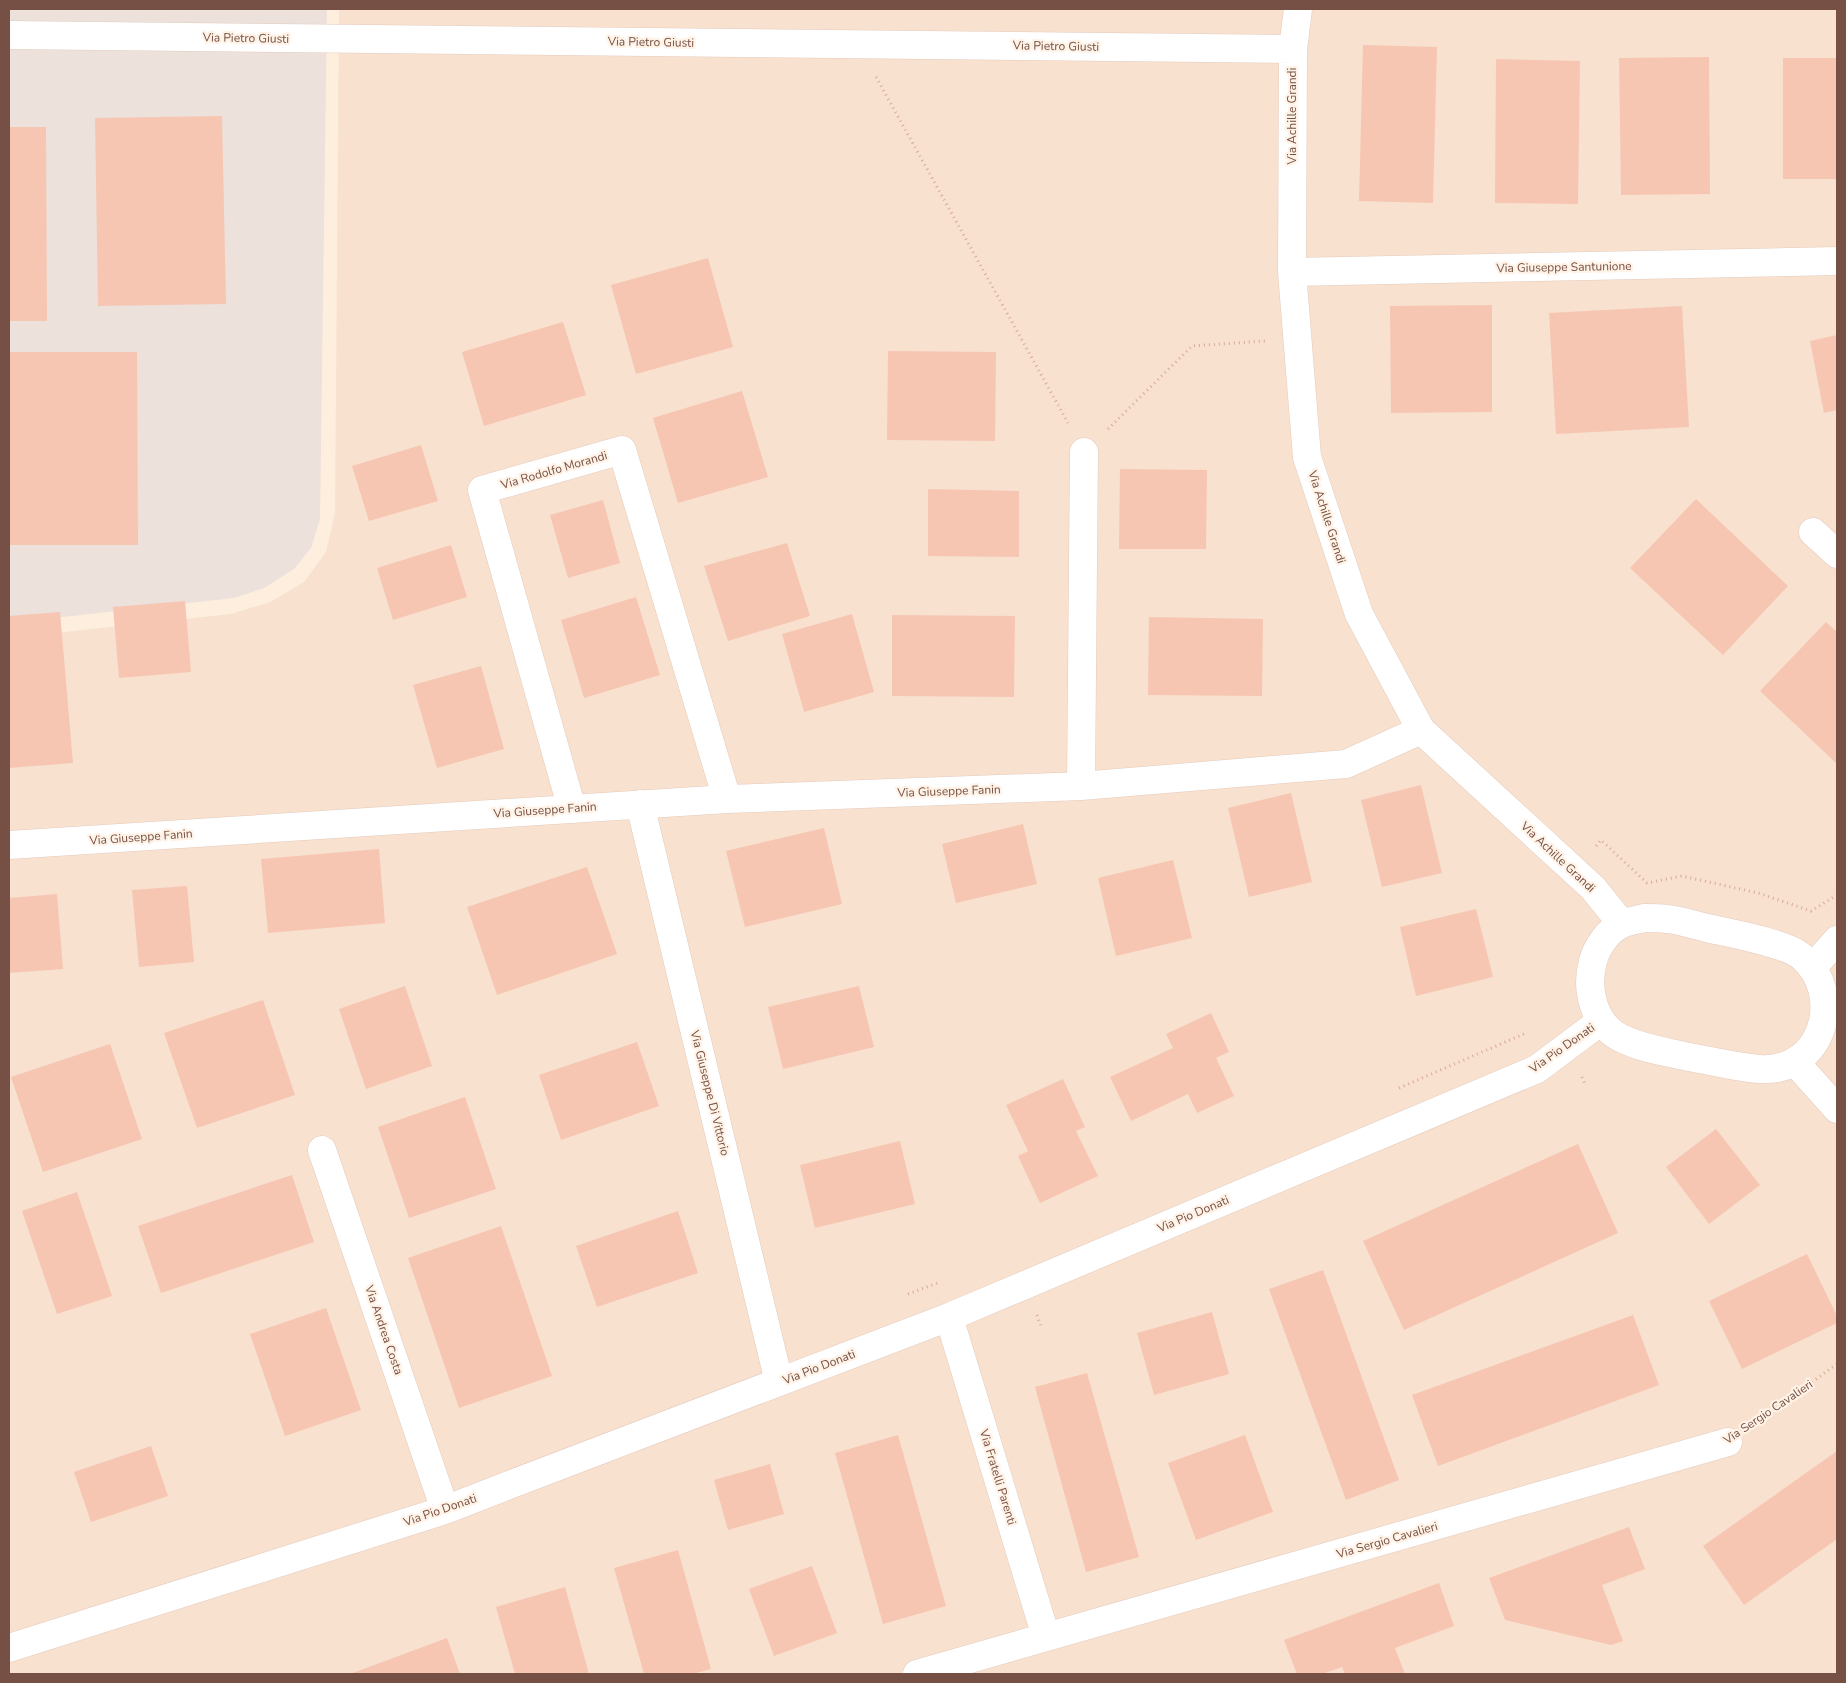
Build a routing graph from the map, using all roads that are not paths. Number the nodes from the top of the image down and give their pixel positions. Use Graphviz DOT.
graph roads {
  1 [pos="1298,9"];
  2 [pos="9,35"];
  3 [pos="1293,49"];
  4 [pos="1837,261"];
  5 [pos="1292,272"];
  6 [pos="1084,452"];
  7 [pos="1813,532"];
  8 [pos="1837,554"];
  9 [pos="1421,730"];
  10 [pos="1081,786"];
  11 [pos="727,799"];
  12 [pos="640,804"];
  13 [pos="572,809"];
  14 [pos="9,845"];
  15 [pos="1622,924"];
  16 [pos="1837,940"];
  17 [pos="1813,967"];
  18 [pos="1601,1021"];
  19 [pos="1795,1062"];
  20 [pos="1837,1109"];
  21 [pos="322,1150"];
  22 [pos="950,1317"];
  23 [pos="779,1382"];
  24 [pos="1728,1442"];
  25 [pos="445,1510"];
  26 [pos="1046,1637"];
  27 [pos="9,1648"];
  28 [pos="916,1674"];
  1 -- 3 [label="street, Via Achille Grandi"];
  2 -- 3 [label="street, Via Pietro Giusti"];
  3 -- 5 [label="street, Via Achille Grandi"];
  4 -- 5 [label="street, Via Giuseppe Santunione"];
  5 -- 9 [label="street, Via Achille Grandi"];
  6 -- 10 [label="street"];
  7 -- 8 [label="street"];
  9 -- 10 [label="street, Via Giuseppe Fanin"];
  9 -- 15 [label="street, Via Achille Grandi"];
  10 -- 11 [label="street, Via Giuseppe Fanin"];
  11 -- 12 [label="street, Via Giuseppe Fanin"];
  11 -- 13 [label="street, Via Rodolfo Morandi"];
  12 -- 13 [label="street, Via Giuseppe Fanin"];
  12 -- 23 [label="street, Via Giuseppe Di Vittorio"];
  13 -- 14 [label="street, Via Giuseppe Fanin"];
  15 -- 17 [label="street, Via Pio Donati"];
  15 -- 18 [label="street, Via Pio Donati"];
  16 -- 17 [label="street"];
  17 -- 19 [label="street, Via Pio Donati"];
  18 -- 19 [label="street, Via Pio Donati"];
  18 -- 22 [label="street, Via Pio Donati"];
  19 -- 20 [label="street"];
  21 -- 25 [label="street, Via Andrea Costa"];
  22 -- 23 [label="street, Via Pio Donati"];
  22 -- 26 [label="street, Via Fratelli Parenti"];
  23 -- 25 [label="street, Via Pio Donati"];
  24 -- 26 [label="street, Via Sergio Cavalieri"];
  25 -- 27 [label="street, Via Pio Donati"];
  26 -- 28 [label="street, Via Sergio Cavalieri"];
}
